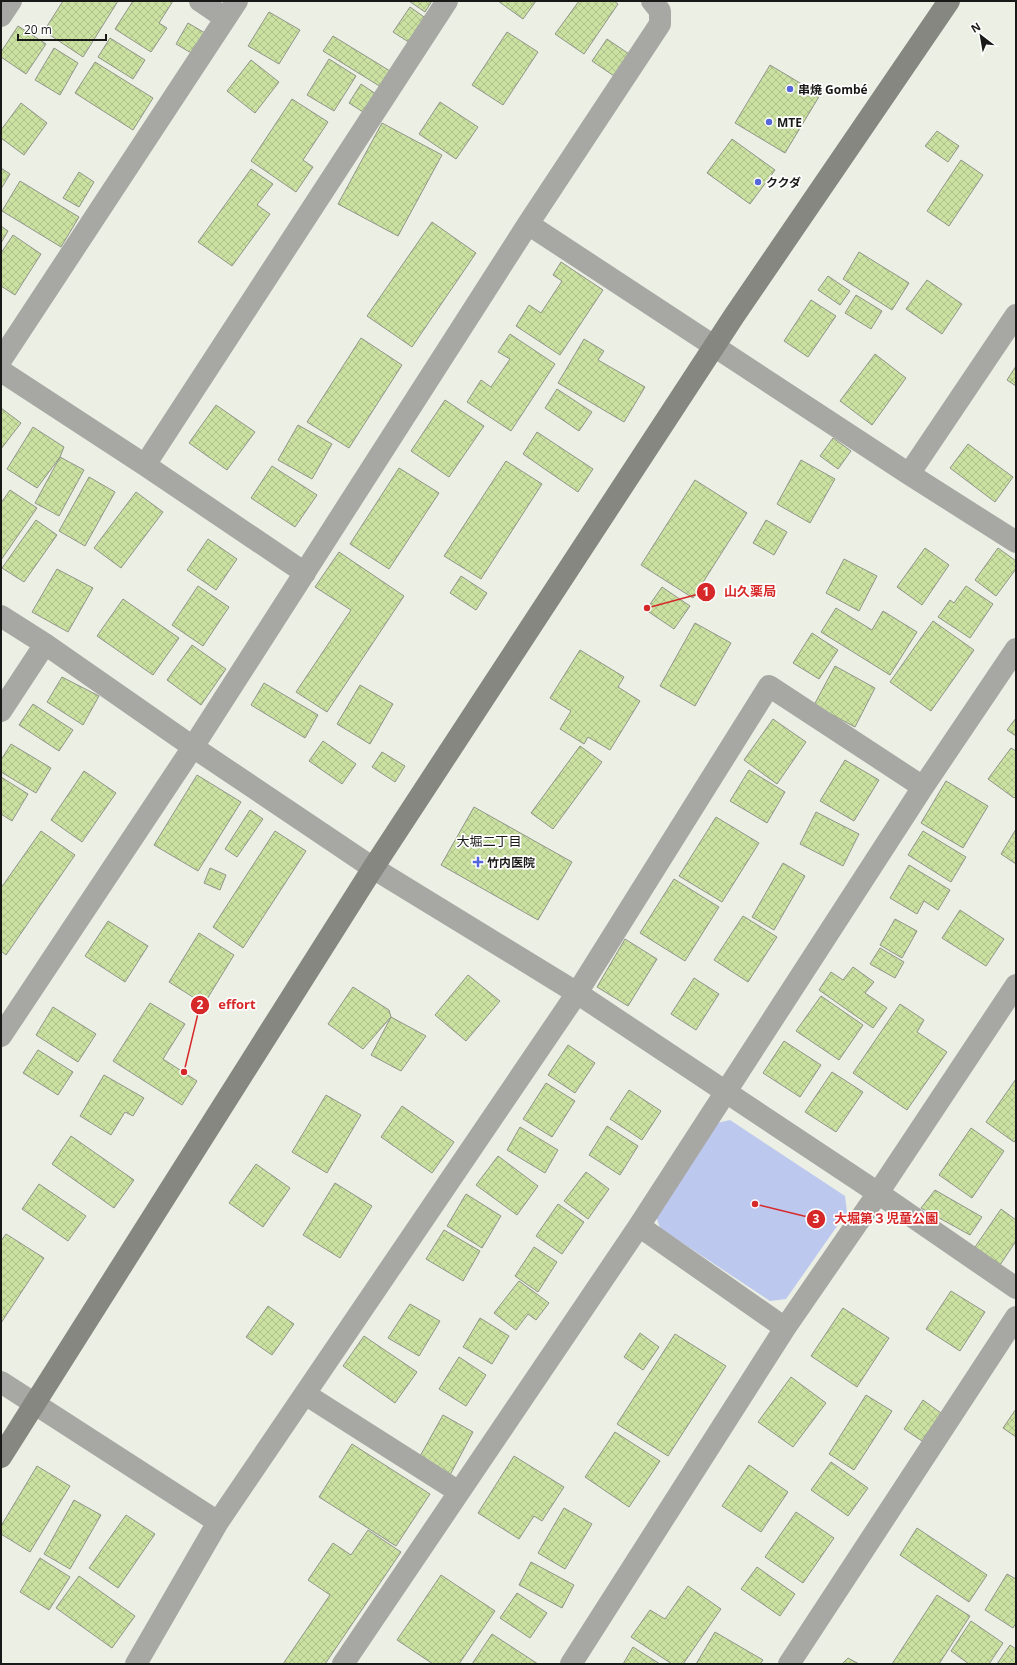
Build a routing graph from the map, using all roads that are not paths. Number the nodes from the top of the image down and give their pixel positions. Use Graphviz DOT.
graph roads {
  1 [pos="11,1"];
  2 [pos="200,1"];
  3 [pos="447,1"];
  4 [pos="652,1"];
  5 [pos="949,1"];
  6 [pos="231,10"];
  7 [pos="1,16"];
  8 [pos="528,224"];
  9 [pos="1016,315"];
  10 [pos="714,346"];
  11 [pos="1,360"];
  12 [pos="1,371"];
  13 [pos="145,465"];
  14 [pos="909,474"];
  15 [pos="1016,542"];
  16 [pos="305,573"];
  17 [pos="1,616"];
  18 [pos="45,644"];
  19 [pos="1016,649"];
  20 [pos="1,711"];
  21 [pos="193,747"];
  22 [pos="923,787"];
  23 [pos="373,868"];
  24 [pos="1016,985"];
  25 [pos="577,993"];
  26 [pos="1,1036"];
  27 [pos="726,1092"];
  28 [pos="878,1193"];
  29 [pos="639,1226"];
  30 [pos="1016,1288"];
  31 [pos="1016,1317"];
  32 [pos="785,1328"];
  33 [pos="1,1382"];
  34 [pos="305,1394"];
  35 [pos="35,1404"];
  36 [pos="1,1457"];
  37 [pos="459,1492"];
  38 [pos="218,1522"];
  39 [pos="136,1664"];
  40 [pos="342,1664"];
  41 [pos="571,1664"];
  42 [pos="789,1664"];
  1 -- 7 [label="street"];
  2 -- 6 [label="street"];
  3 -- 13 [label="street"];
  4 -- 8 [label="street"];
  5 -- 10 [label="street"];
  6 -- 11 [label="street"];
  8 -- 10 [label="street"];
  8 -- 16 [label="street"];
  9 -- 14 [label="street"];
  10 -- 14 [label="street"];
  10 -- 23 [label="street"];
  12 -- 13 [label="street"];
  13 -- 16 [label="street"];
  14 -- 15 [label="street"];
  16 -- 21 [label="street"];
  17 -- 18 [label="street"];
  18 -- 20 [label="street"];
  18 -- 21 [label="street"];
  19 -- 22 [label="street"];
  21 -- 23 [label="street"];
  21 -- 26 [label="street"];
  22 -- 25 [label="street"];
  22 -- 27 [label="street"];
  23 -- 25 [label="street"];
  23 -- 35 [label="street"];
  24 -- 28 [label="street"];
  25 -- 27 [label="street"];
  25 -- 34 [label="street"];
  27 -- 28 [label="street"];
  27 -- 29 [label="street"];
  28 -- 30 [label="street"];
  28 -- 32 [label="street"];
  29 -- 32 [label="street"];
  29 -- 37 [label="street"];
  31 -- 42 [label="street"];
  32 -- 41 [label="street"];
  33 -- 35 [label="street"];
  34 -- 37 [label="street"];
  34 -- 38 [label="street"];
  35 -- 36 [label="street"];
  35 -- 38 [label="street"];
  37 -- 40 [label="street"];
  38 -- 39 [label="street"];
}
